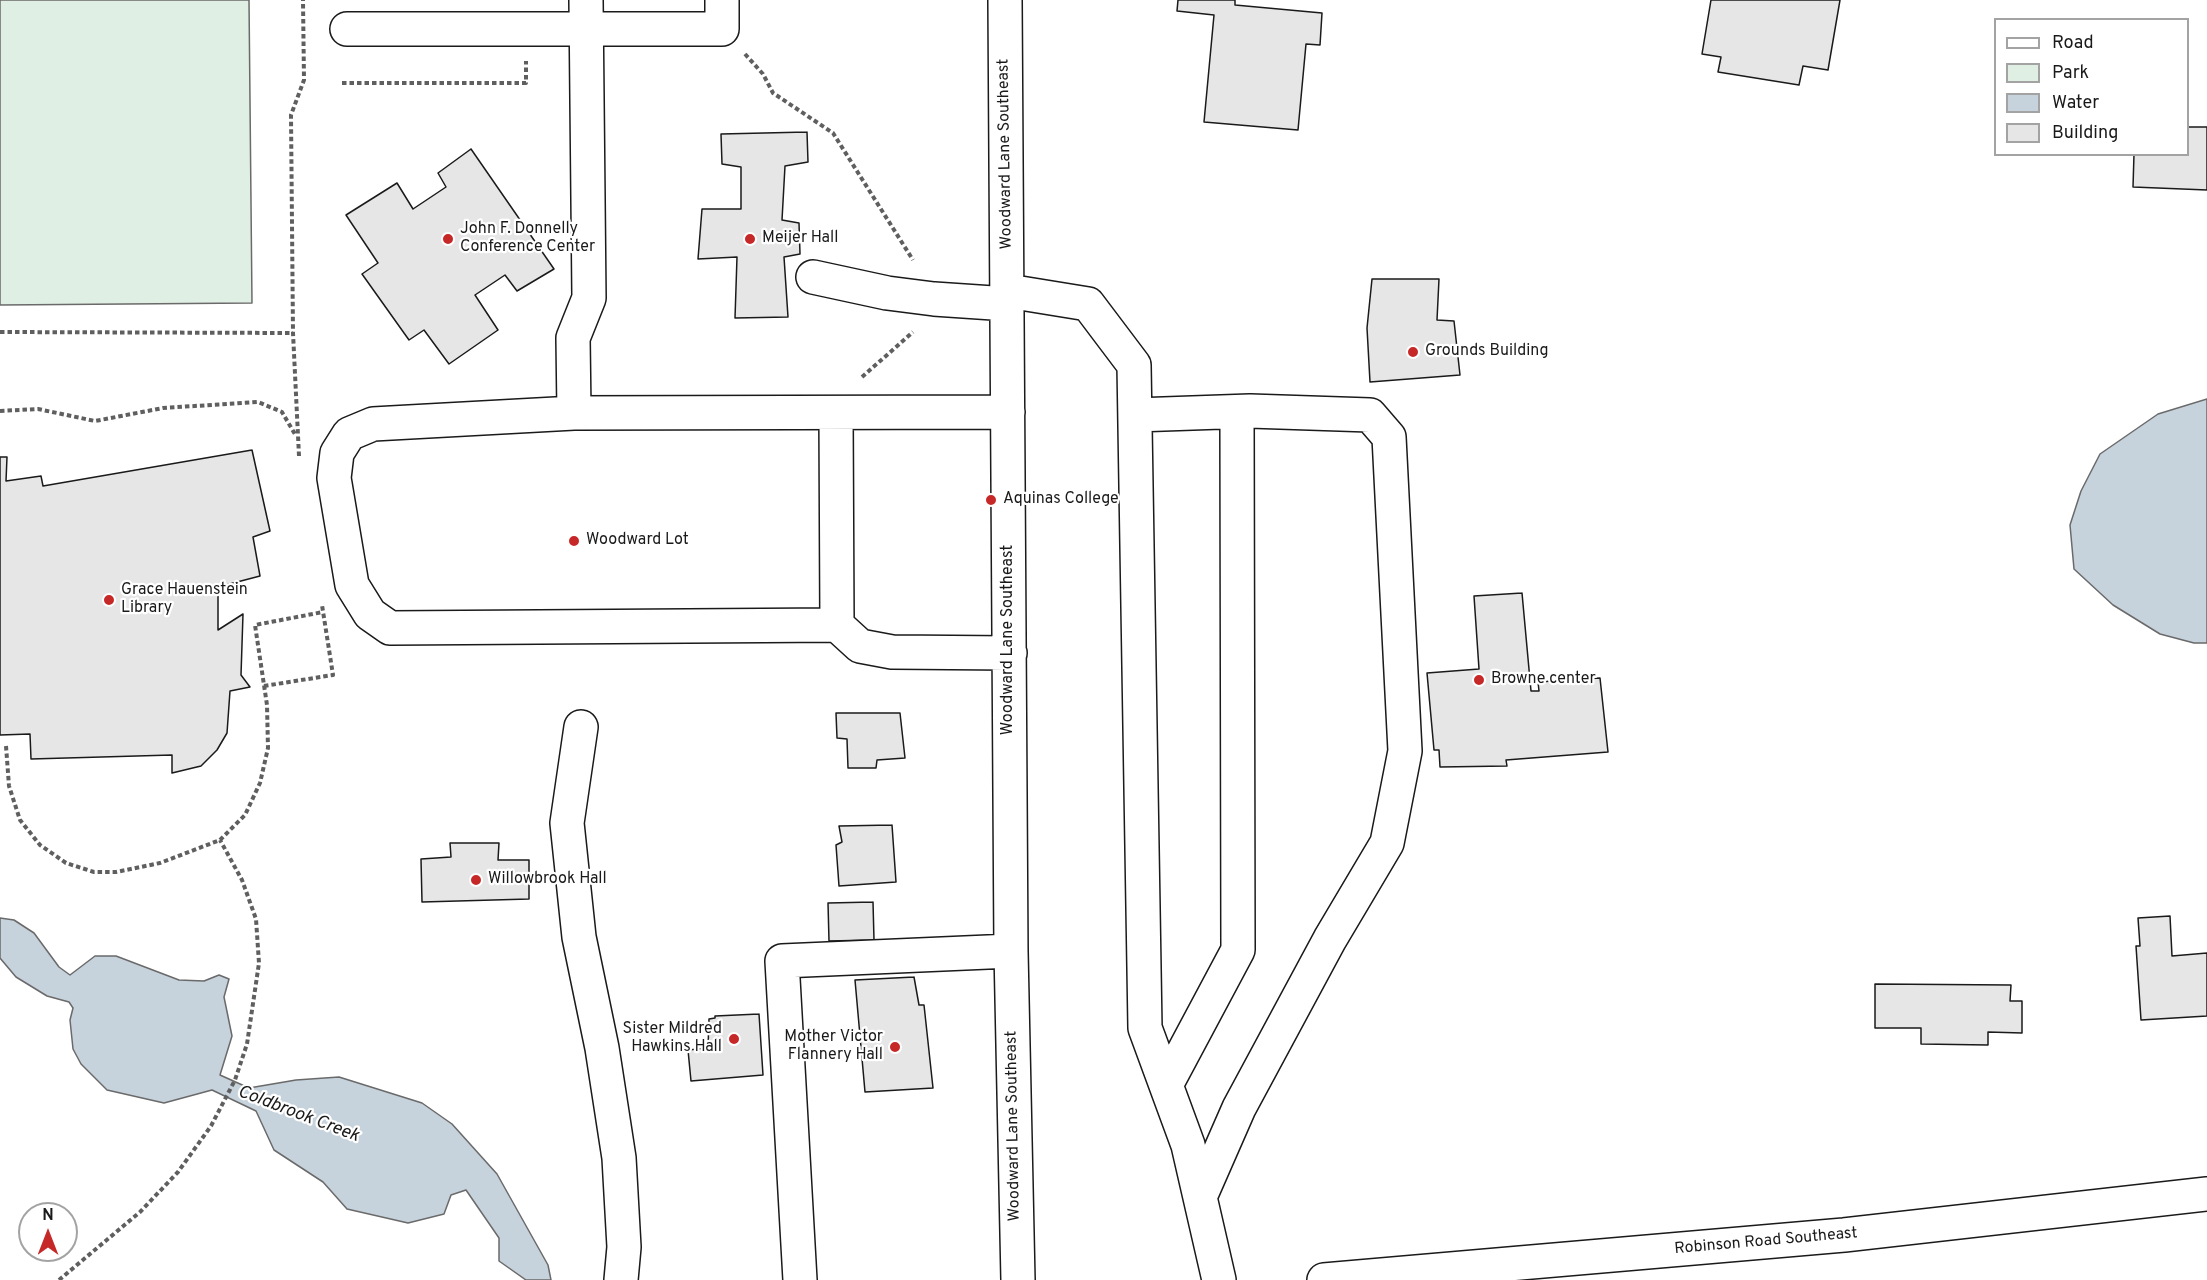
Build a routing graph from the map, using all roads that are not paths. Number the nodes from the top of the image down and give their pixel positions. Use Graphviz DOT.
graph roads {
  1 [pos="1005,0"];
  2 [pos="586,14"];
  3 [pos="722,14"];
  4 [pos="347,29"];
  5 [pos="813,277"];
  6 [pos="1008,298"];
  7 [pos="836,412"];
  8 [pos="1008,412"];
  9 [pos="1237,412"];
  10 [pos="574,413"];
  11 [pos="1135,416"];
  12 [pos="837,625"];
  13 [pos="1010,653"];
  14 [pos="581,727"];
  15 [pos="1011,951"];
  16 [pos="1166,1086"];
  17 [pos="2207,1194"];
  18 [pos="1200,1197"];
  19 [pos="621,1280"];
  20 [pos="800,1280"];
  21 [pos="1018,1280"];
  22 [pos="1219,1280"];
  23 [pos="1324,1280"];
  1 -- 6 [label="street, Woodward Lane Southeast"];
  2 -- 3 [label="street"];
  2 -- 4 [label="street"];
  2 -- 10 [label="street"];
  5 -- 6 [label="street"];
  6 -- 8 [label="street, Woodward Lane Southeast"];
  6 -- 11 [label="street"];
  7 -- 8 [label="street"];
  7 -- 10 [label="street"];
  7 -- 12 [label="street"];
  8 -- 13 [label="street, Woodward Lane Southeast"];
  9 -- 11 [label="street"];
  9 -- 16 [label="street"];
  9 -- 18 [label="street"];
  10 -- 12 [label="street"];
  11 -- 16 [label="street"];
  12 -- 13 [label="street"];
  13 -- 15 [label="street, Woodward Lane Southeast"];
  14 -- 19 [label="street"];
  15 -- 20 [label="street"];
  15 -- 21 [label="street, Woodward Lane Southeast"];
  16 -- 18 [label="street"];
  17 -- 23 [label="street, Robinson Road Southeast"];
  18 -- 22 [label="street"];
}
